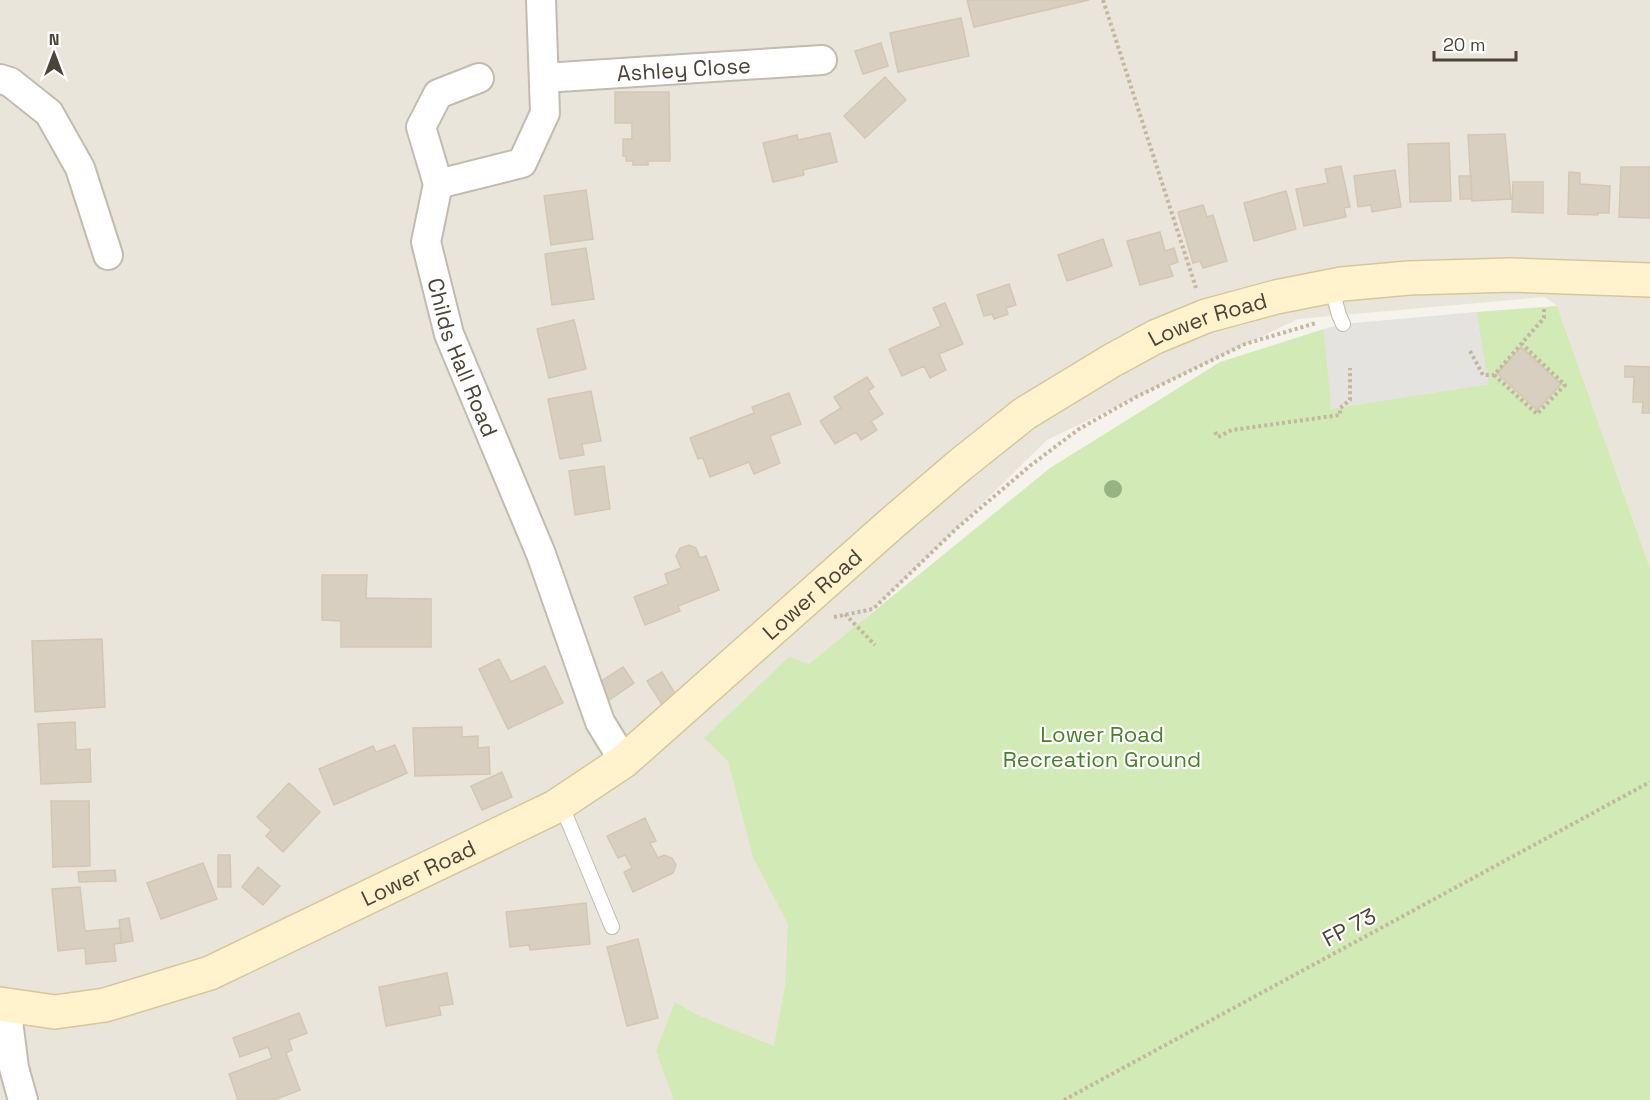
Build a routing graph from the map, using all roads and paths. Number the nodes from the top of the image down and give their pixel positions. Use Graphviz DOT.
graph roads {
  1 [pos="541,0"];
  2 [pos="1103,0"];
  3 [pos="822,60"];
  4 [pos="479,78"];
  5 [pos="544,78"];
  6 [pos="0,79"];
  7 [pos="438,184"];
  8 [pos="108,255"];
  9 [pos="1545,276"];
  10 [pos="1650,280"];
  11 [pos="1198,294"];
  12 [pos="1338,308"];
  13 [pos="1522,344"];
  14 [pos="1470,351"];
  15 [pos="1350,368"];
  16 [pos="1494,375"];
  17 [pos="1215,432"];
  18 [pos="873,609"];
  19 [pos="845,614"];
  20 [pos="875,645"];
  21 [pos="624,761"];
  22 [pos="1650,782"];
  23 [pos="561,804"];
  24 [pos="612,927"];
  25 [pos="2,997"];
  26 [pos="23,1100"];
  27 [pos="1064,1100"];
  1 -- 5 [label="street"];
  2 -- 11 [label="path"];
  3 -- 5 [label="street, Ashley Close"];
  4 -- 7 [label="street"];
  5 -- 7 [label="street"];
  6 -- 8 [label="street"];
  7 -- 21 [label="street, Childs Hall Road"];
  9 -- 10 [label="street, Lower Road"];
  9 -- 12 [label="street, Lower Road"];
  9 -- 13 [label="path"];
  12 -- 18 [label="path"];
  12 -- 21 [label="street, Lower Road"];
  13 -- 16 [label="path"];
  13 -- 16 [label="path"];
  14 -- 16 [label="path"];
  15 -- 17 [label="path"];
  19 -- 20 [label="path"];
  21 -- 23 [label="street, Lower Road"];
  22 -- 27 [label="path, FP 73"];
  23 -- 24 [label="lane"];
  23 -- 25 [label="street, Lower Road"];
  25 -- 26 [label="street"];
}
